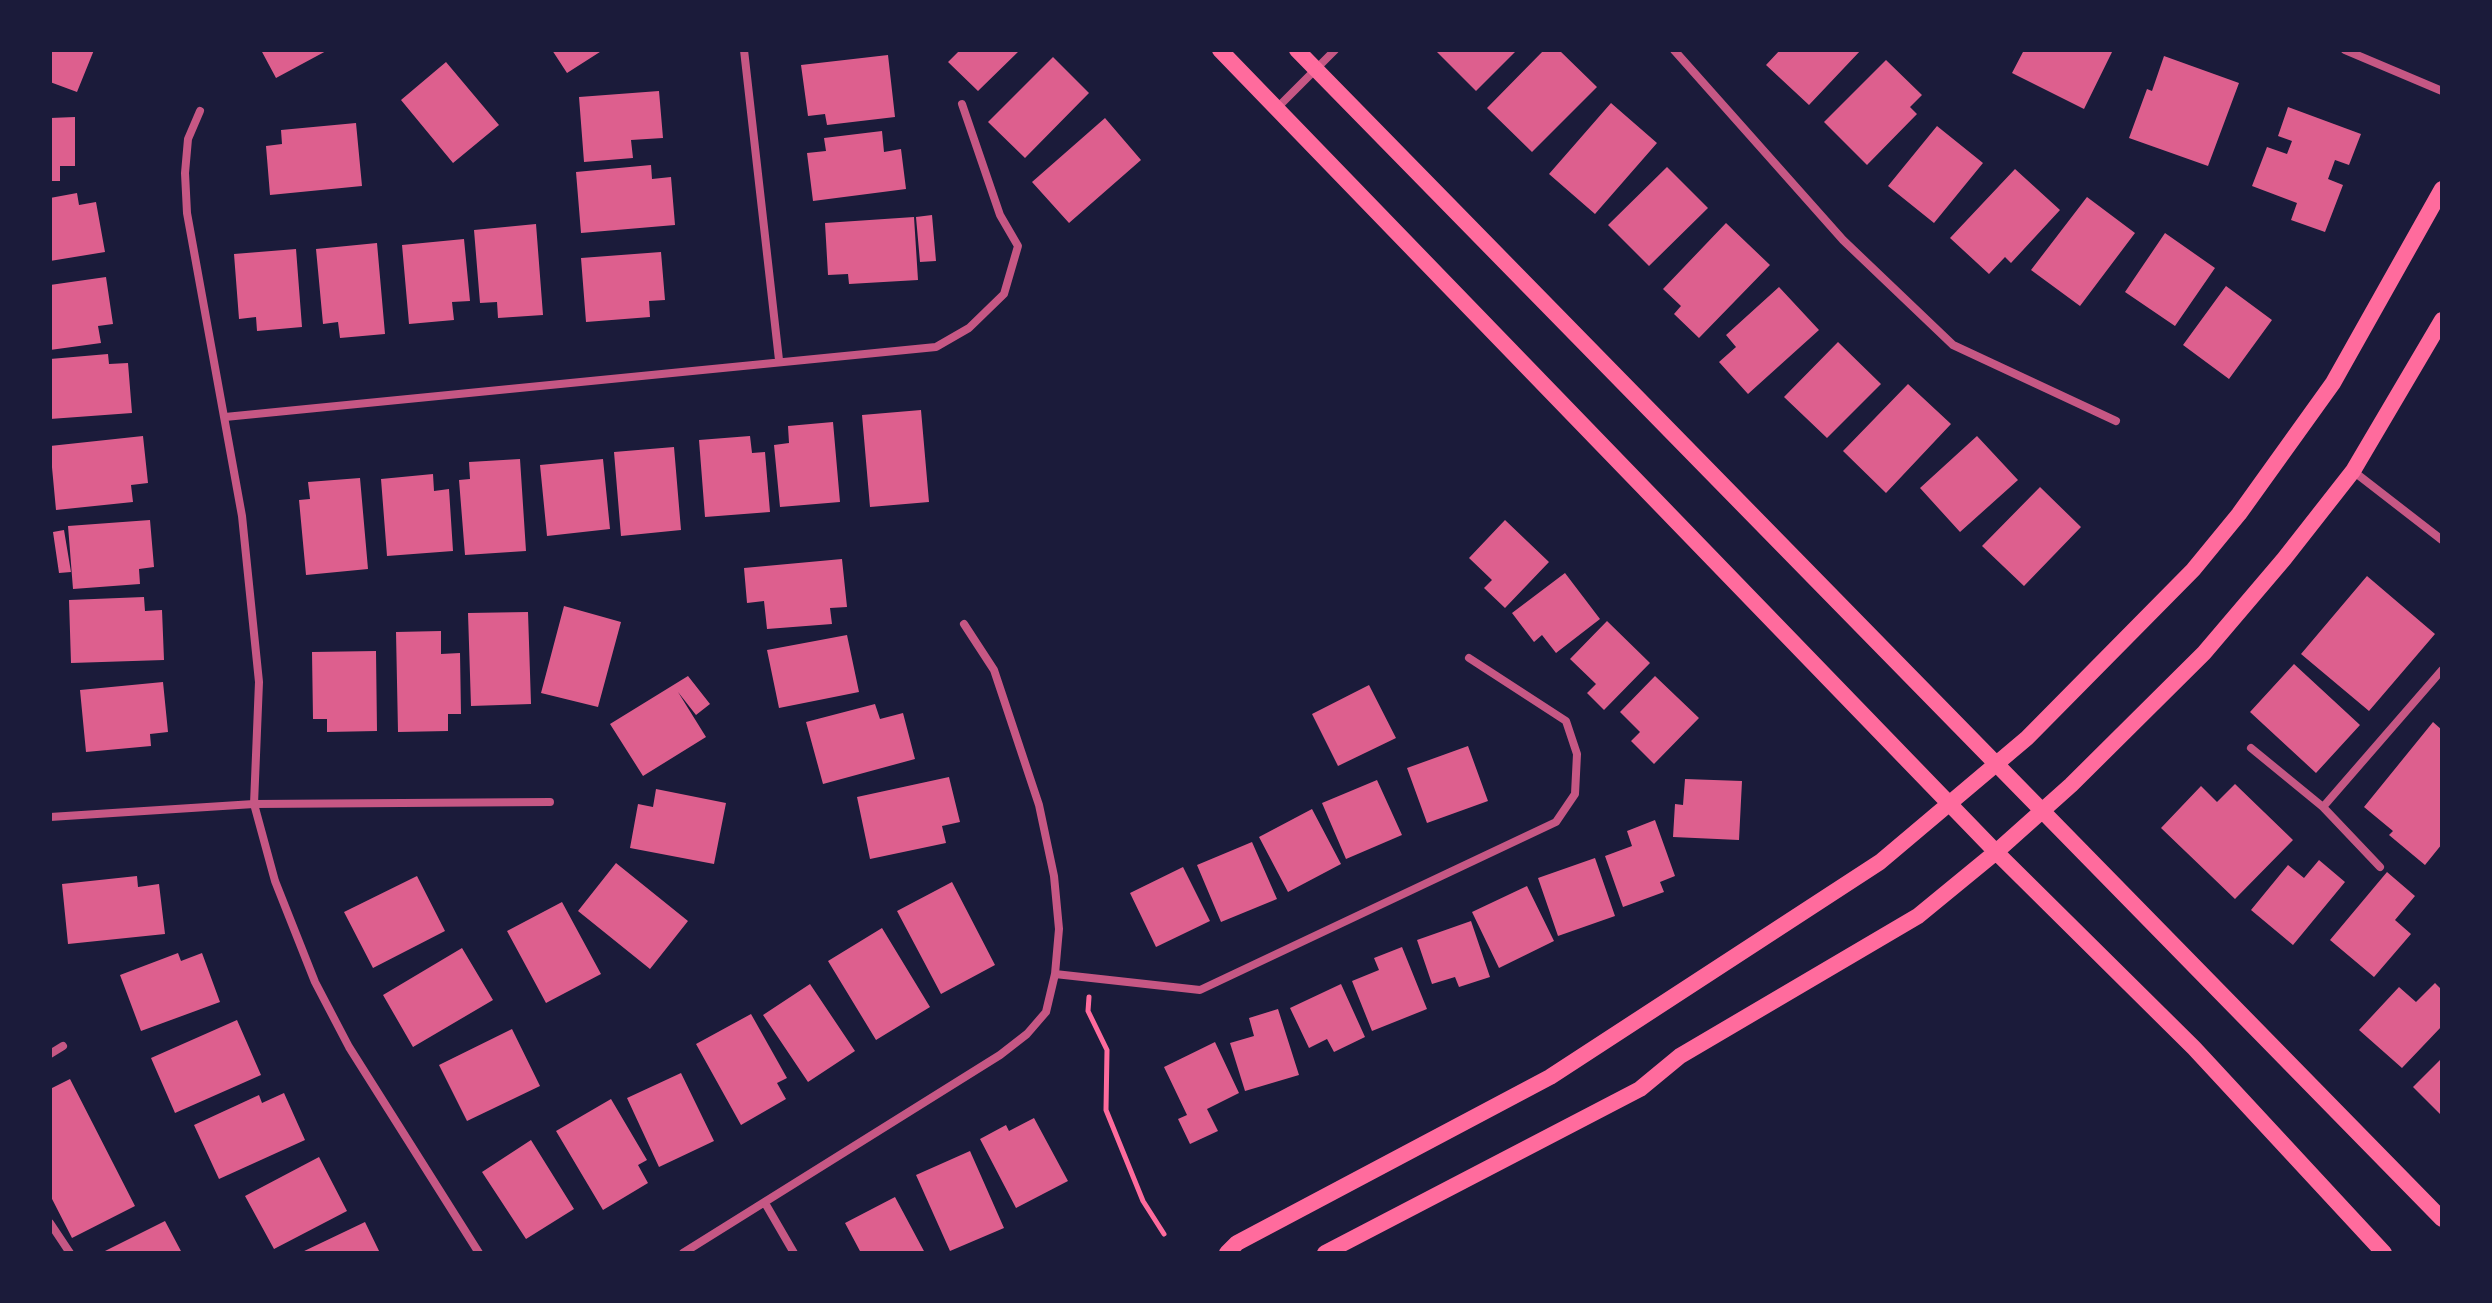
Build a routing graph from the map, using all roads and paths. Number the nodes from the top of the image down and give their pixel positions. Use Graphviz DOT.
graph roads {
  1 [pos="744,50"];
  2 [pos="1220,50"];
  3 [pos="1297,50"];
  4 [pos="1335,50"];
  5 [pos="1674,50"];
  6 [pos="2345,50"];
  7 [pos="1315,70"];
  8 [pos="2442,91"];
  9 [pos="962,104"];
  10 [pos="1278,107"];
  11 [pos="200,111"];
  12 [pos="2442,189"];
  13 [pos="2442,320"];
  14 [pos="779,360"];
  15 [pos="225,417"];
  16 [pos="2116,421"];
  17 [pos="2353,471"];
  18 [pos="2442,540"];
  19 [pos="964,624"];
  20 [pos="1469,658"];
  21 [pos="2442,670"];
  22 [pos="2251,748"];
  23 [pos="1994,765"];
  24 [pos="550,802"];
  25 [pos="254,804"];
  26 [pos="1950,804"];
  27 [pos="2323,807"];
  28 [pos="2041,813"];
  29 [pos="50,817"];
  30 [pos="1996,852"];
  31 [pos="2380,867"];
  32 [pos="1055,974"];
  33 [pos="1091,978"];
  34 [pos="63,1046"];
  35 [pos="50,1054"];
  36 [pos="765,1203"];
  37 [pos="2442,1219"];
  38 [pos="50,1223"];
  39 [pos="1164,1234"];
  40 [pos="70,1253"];
  41 [pos="479,1253"];
  42 [pos="683,1253"];
  43 [pos="794,1253"];
  44 [pos="1227,1253"];
  45 [pos="1325,1253"];
  46 [pos="2384,1253"];
  1 -- 14 [label="street"];
  2 -- 10 [label="main road"];
  3 -- 7 [label="main road"];
  4 -- 7 [label="street"];
  5 -- 16 [label="street"];
  6 -- 8 [label="street"];
  7 -- 10 [label="street"];
  7 -- 23 [label="main road"];
  9 -- 14 [label="street"];
  10 -- 26 [label="main road"];
  11 -- 15 [label="street"];
  12 -- 23 [label="main road"];
  13 -- 17 [label="main road"];
  14 -- 15 [label="street"];
  15 -- 25 [label="street"];
  17 -- 18 [label="street"];
  17 -- 28 [label="main road"];
  19 -- 32 [label="street"];
  20 -- 33 [label="street"];
  21 -- 27 [label="street"];
  22 -- 27 [label="street"];
  23 -- 26 [label="main road"];
  23 -- 28 [label="main road"];
  24 -- 25 [label="street"];
  25 -- 29 [label="street"];
  25 -- 41 [label="street"];
  26 -- 30 [label="main road"];
  26 -- 44 [label="main road"];
  27 -- 31 [label="street"];
  28 -- 30 [label="main road"];
  28 -- 37 [label="main road"];
  30 -- 45 [label="main road"];
  30 -- 46 [label="main road"];
  32 -- 33 [label="street"];
  32 -- 36 [label="street"];
  33 -- 39 [label="path"];
  34 -- 35 [label="street"];
  36 -- 42 [label="street"];
  36 -- 43 [label="street"];
  38 -- 40 [label="street"];
}
